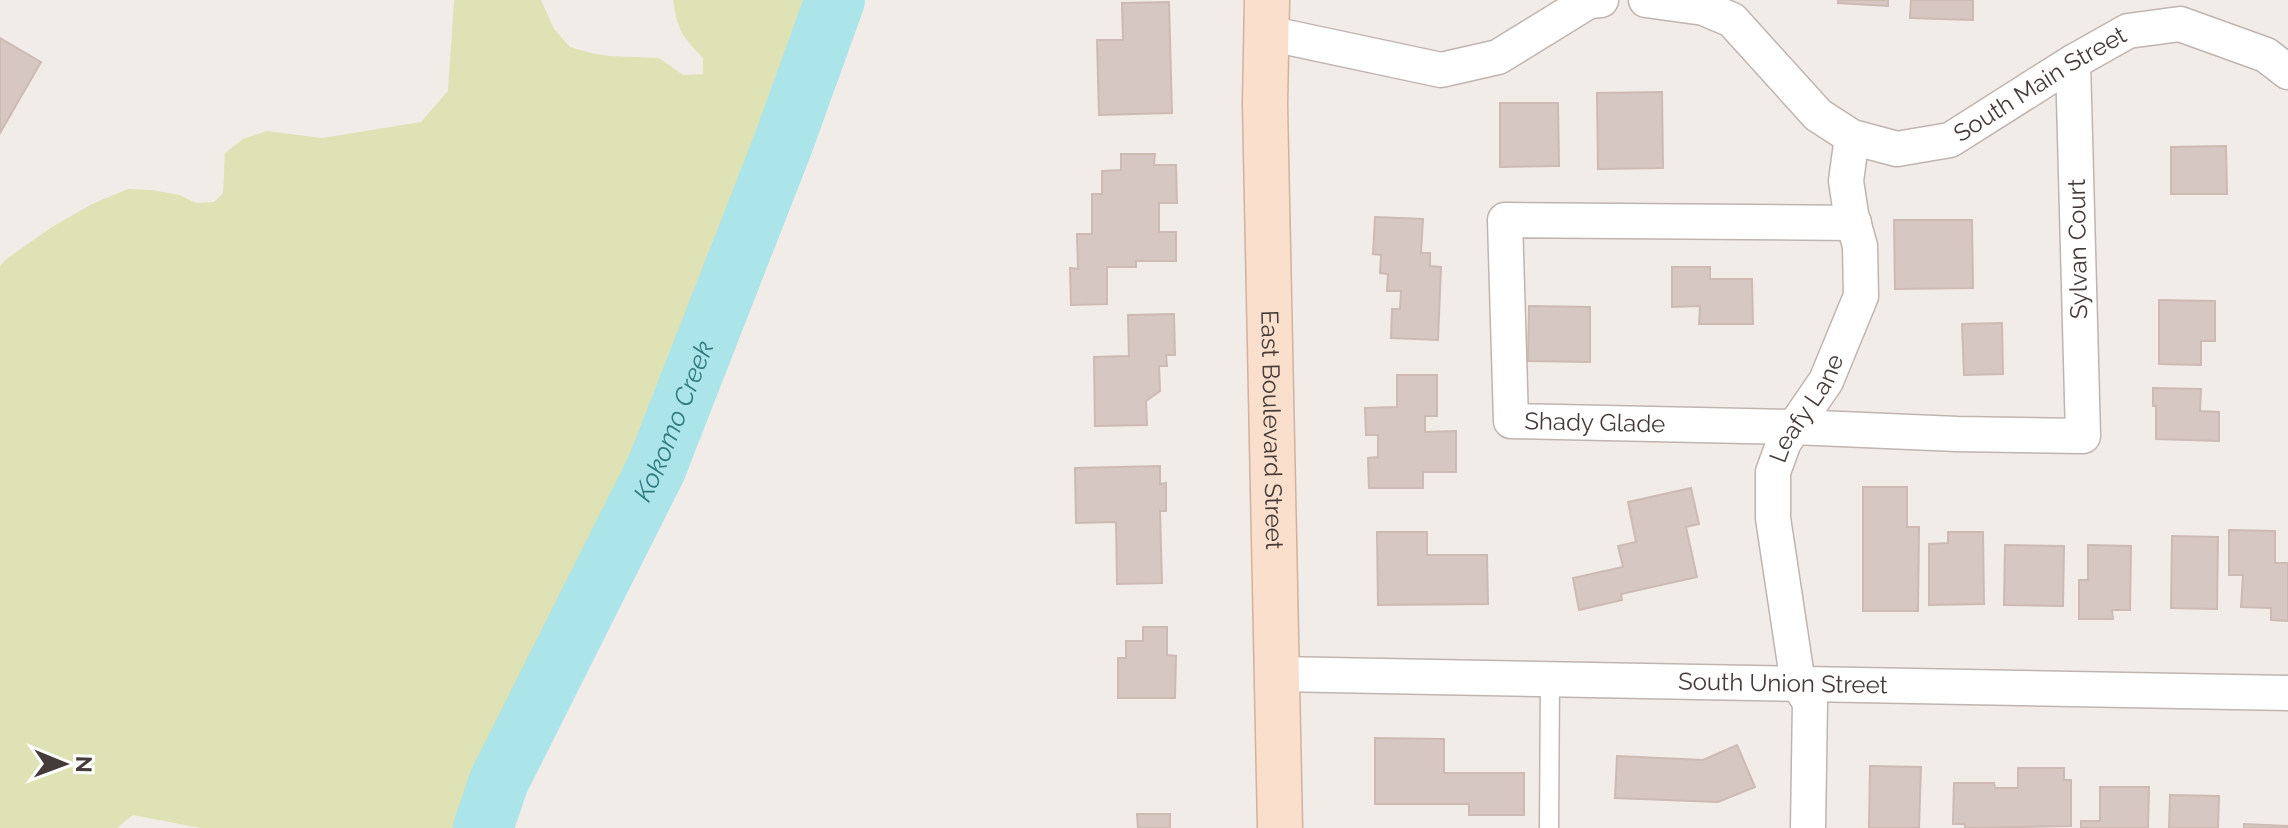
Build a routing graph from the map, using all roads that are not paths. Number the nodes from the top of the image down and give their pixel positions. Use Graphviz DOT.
graph roads {
  1 [pos="1601,0"];
  2 [pos="1646,0"];
  3 [pos="1267,16"];
  4 [pos="2073,62"];
  5 [pos="2288,72"];
  6 [pos="1852,137"];
  7 [pos="1854,223"];
  8 [pos="1794,427"];
  9 [pos="2083,436"];
  10 [pos="1277,674"];
  11 [pos="1550,679"];
  12 [pos="1798,684"];
  13 [pos="2288,693"];
  14 [pos="1280,828"];
  15 [pos="1549,828"];
  16 [pos="1808,828"];
  1 -- 3 [label="street"];
  2 -- 6 [label="street, South Main Street"];
  3 -- 10 [label="main road, East Boulevard Street"];
  4 -- 5 [label="street, South Main Street"];
  4 -- 6 [label="street, South Main Street"];
  4 -- 9 [label="street, Sylvan Court"];
  6 -- 7 [label="street, Leafy Lane"];
  7 -- 8 [label="street, Leafy Lane"];
  7 -- 8 [label="street, Shady Glade"];
  8 -- 9 [label="street, Shady Glade"];
  8 -- 12 [label="street, Leafy Lane"];
  10 -- 11 [label="street, South Union Street"];
  10 -- 14 [label="main road, East Boulevard Street"];
  11 -- 12 [label="street, South Union Street"];
  11 -- 15 [label="lane"];
  12 -- 13 [label="street, South Union Street"];
  12 -- 16 [label="street, Leafy Lane"];
}
